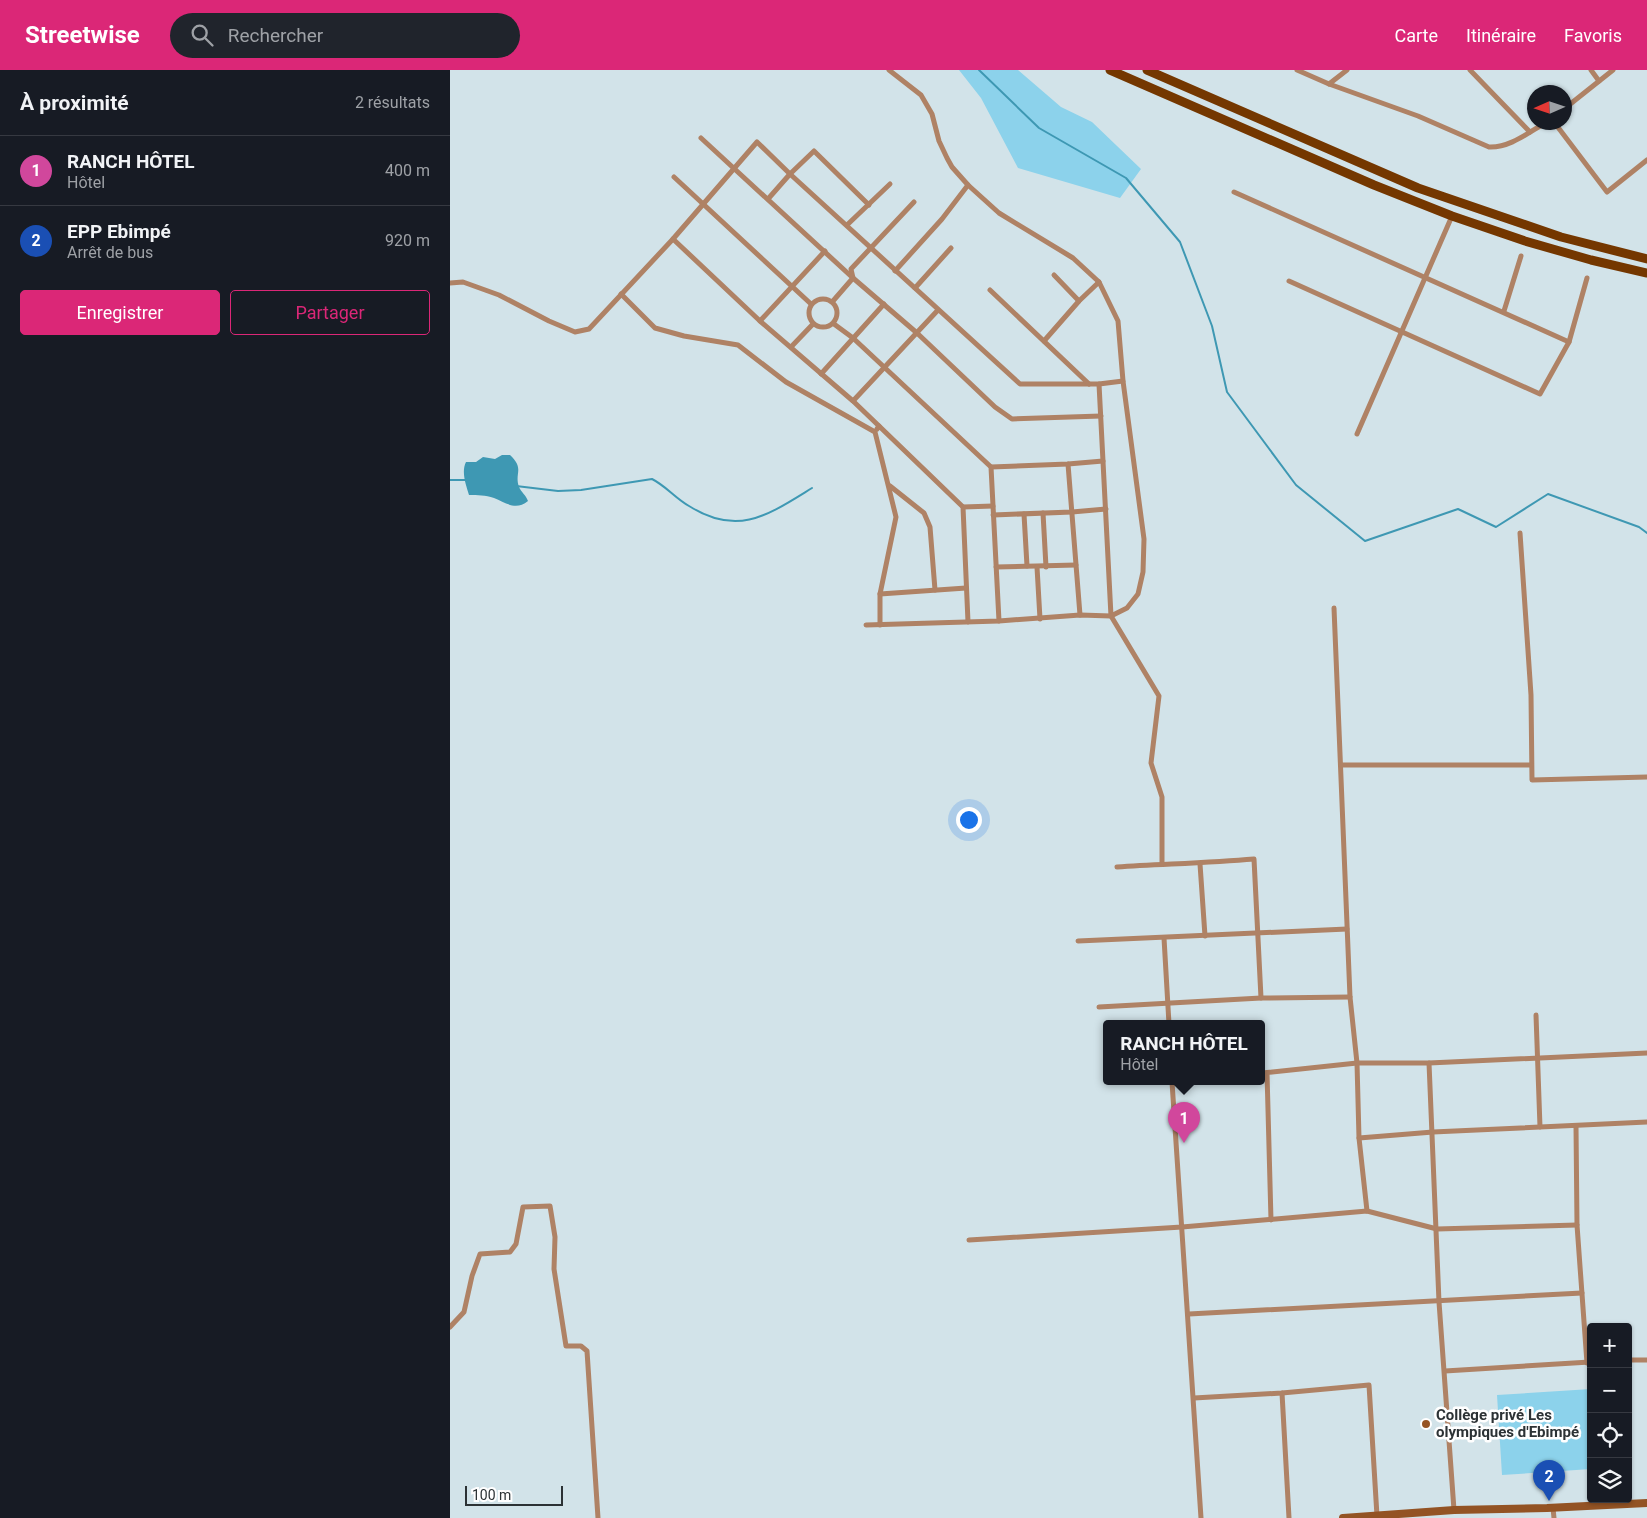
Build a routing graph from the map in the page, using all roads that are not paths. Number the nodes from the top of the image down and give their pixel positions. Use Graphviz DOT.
graph roads {
  1 [pos="890,70"];
  2 [pos="1110,70"];
  3 [pos="1147,70"];
  4 [pos="1298,70"];
  5 [pos="1347,70"];
  6 [pos="1470,70"];
  7 [pos="1591,70"];
  8 [pos="1613,70"];
  9 [pos="1599,81"];
  10 [pos="1328,84"];
  11 [pos="1572,103"];
  12 [pos="1533,130"];
  13 [pos="1560,130"];
  14 [pos="1530,132"];
  15 [pos="701,138"];
  16 [pos="1647,160"];
  17 [pos="734,169"];
  18 [pos="790,174"];
  19 [pos="674,177"];
  20 [pos="890,184"];
  21 [pos="968,185"];
  22 [pos="1234,192"];
  23 [pos="768,199"];
  24 [pos="914,202"];
  25 [pos="702,205"];
  26 [pos="869,205"];
  27 [pos="1452,216"];
  28 [pos="847,225"];
  29 [pos="673,239"];
  30 [pos="870,247"];
  31 [pos="951,248"];
  32 [pos="825,251"];
  33 [pos="1521,256"];
  34 [pos="1647,259"];
  35 [pos="895,271"];
  36 [pos="1647,273"];
  37 [pos="1054,275"];
  38 [pos="1426,277"];
  39 [pos="853,278"];
  40 [pos="1587,278"];
  41 [pos="1099,282"];
  42 [pos="1289,282"];
  43 [pos="450,283"];
  44 [pos="792,286"];
  45 [pos="915,288"];
  46 [pos="990,290"];
  47 [pos="621,294"];
  48 [pos="833,301"];
  49 [pos="1079,301"];
  50 [pos="811,304"];
  51 [pos="884,304"];
  52 [pos="938,310"];
  53 [pos="1504,311"];
  54 [pos="760,321"];
  55 [pos="814,324"];
  56 [pos="834,324"];
  57 [pos="1402,332"];
  58 [pos="917,333"];
  59 [pos="852,338"];
  60 [pos="1044,341"];
  61 [pos="1569,342"];
  62 [pos="791,347"];
  63 [pos="884,368"];
  64 [pos="821,374"];
  65 [pos="1123,381"];
  66 [pos="1088,384"];
  67 [pos="1099,384"];
  68 [pos="852,401"];
  69 [pos="1101,416"];
  70 [pos="879,426"];
  71 [pos="875,432"];
  72 [pos="1357,434"];
  73 [pos="1103,461"];
  74 [pos="1068,464"];
  75 [pos="991,467"];
  76 [pos="889,486"];
  77 [pos="993,506"];
  78 [pos="963,507"];
  79 [pos="1106,509"];
  80 [pos="1043,512"];
  81 [pos="1072,512"];
  82 [pos="1024,514"];
  83 [pos="993,515"];
  84 [pos="1520,533"];
  85 [pos="1027,566"];
  86 [pos="1076,566"];
  87 [pos="996,567"];
  88 [pos="1038,567"];
  89 [pos="1046,567"];
  90 [pos="966,588"];
  91 [pos="935,590"];
  92 [pos="880,594"];
  93 [pos="1334,608"];
  94 [pos="1080,615"];
  95 [pos="1111,616"];
  96 [pos="1040,619"];
  97 [pos="999,621"];
  98 [pos="968,622"];
  99 [pos="866,625"];
  100 [pos="880,625"];
  101 [pos="1341,765"];
  102 [pos="1532,765"];
  103 [pos="1647,776"];
  104 [pos="1162,864"];
  105 [pos="1200,864"];
  106 [pos="1117,867"];
  107 [pos="1347,929"];
  108 [pos="1257,933"];
  109 [pos="1205,936"];
  110 [pos="1164,938"];
  111 [pos="1078,941"];
  112 [pos="1261,998"];
  113 [pos="1350,998"];
  114 [pos="1168,1004"];
  115 [pos="1099,1007"];
  116 [pos="1536,1016"];
  117 [pos="1169,1020"];
  118 [pos="1647,1053"];
  119 [pos="1538,1057"];
  120 [pos="1357,1063"];
  121 [pos="1429,1063"];
  122 [pos="1265,1073"];
  123 [pos="1172,1085"];
  124 [pos="1265,1085"];
  125 [pos="1647,1122"];
  126 [pos="1576,1126"];
  127 [pos="1540,1127"];
  128 [pos="1432,1132"];
  129 [pos="1359,1138"];
  130 [pos="1366,1211"];
  131 [pos="1271,1220"];
  132 [pos="1577,1224"];
  133 [pos="1182,1227"];
  134 [pos="1437,1229"];
  135 [pos="969,1240"];
  136 [pos="1582,1293"];
  137 [pos="1440,1302"];
  138 [pos="1189,1314"];
  139 [pos="450,1327"];
  140 [pos="1587,1342"];
  141 [pos="1632,1360"];
  142 [pos="1647,1360"];
  143 [pos="1587,1362"];
  144 [pos="1445,1371"];
  145 [pos="1282,1393"];
  146 [pos="1194,1398"];
  147 [pos="1632,1502"];
  148 [pos="1616,1503"];
  149 [pos="1647,1503"];
  150 [pos="1553,1508"];
  151 [pos="1454,1514"];
  152 [pos="1377,1516"];
  153 [pos="598,1518"];
  154 [pos="1201,1518"];
  155 [pos="1289,1518"];
  156 [pos="1343,1518"];
  157 [pos="1554,1518"];
  1 -- 21 [label="street"];
  2 -- 27 [label="main road"];
  3 -- 34 [label="main road"];
  4 -- 10 [label="street"];
  5 -- 10 [label="street"];
  6 -- 14 [label="street"];
  7 -- 9 [label="street"];
  8 -- 9 [label="street"];
  9 -- 11 [label="street"];
  10 -- 14 [label="street"];
  12 -- 14 [label="street"];
  13 -- 16 [label="street"];
  15 -- 17 [label="street"];
  17 -- 18 [label="street"];
  17 -- 23 [label="street"];
  17 -- 25 [label="street"];
  18 -- 23 [label="street"];
  18 -- 26 [label="street"];
  18 -- 28 [label="street"];
  19 -- 25 [label="street"];
  20 -- 26 [label="street"];
  21 -- 35 [label="street"];
  21 -- 41 [label="street"];
  22 -- 38 [label="street"];
  23 -- 32 [label="street"];
  24 -- 30 [label="street"];
  25 -- 29 [label="street"];
  25 -- 44 [label="street"];
  26 -- 28 [label="street"];
  27 -- 36 [label="main road"];
  27 -- 38 [label="street"];
  28 -- 30 [label="street"];
  29 -- 47 [label="street"];
  29 -- 54 [label="street"];
  30 -- 35 [label="street"];
  30 -- 39 [label="street"];
  31 -- 45 [label="street"];
  32 -- 39 [label="street"];
  32 -- 44 [label="street"];
  33 -- 53 [label="street"];
  35 -- 45 [label="street"];
  37 -- 49 [label="street"];
  38 -- 53 [label="street"];
  38 -- 57 [label="street"];
  39 -- 48 [label="street"];
  39 -- 51 [label="street"];
  40 -- 61 [label="street"];
  41 -- 49 [label="street"];
  41 -- 65 [label="street"];
  42 -- 57 [label="street"];
  43 -- 47 [label="street"];
  44 -- 50 [label="street"];
  44 -- 54 [label="street"];
  45 -- 52 [label="street"];
  46 -- 60 [label="street"];
  47 -- 71 [label="street"];
  48 -- 50 [label="street"];
  48 -- 56 [label="street"];
  49 -- 60 [label="street"];
  50 -- 55 [label="street"];
  51 -- 58 [label="street"];
  51 -- 59 [label="street"];
  52 -- 58 [label="street"];
  52 -- 66 [label="street"];
  53 -- 61 [label="street"];
  54 -- 62 [label="street"];
  55 -- 56 [label="street"];
  55 -- 62 [label="street"];
  56 -- 59 [label="street"];
  57 -- 61 [label="street"];
  57 -- 72 [label="street"];
  58 -- 63 [label="street"];
  58 -- 69 [label="street"];
  59 -- 63 [label="street"];
  59 -- 64 [label="street"];
  60 -- 66 [label="street"];
  62 -- 64 [label="street"];
  63 -- 68 [label="street"];
  63 -- 75 [label="street"];
  64 -- 68 [label="street"];
  65 -- 67 [label="street"];
  65 -- 95 [label="street"];
  66 -- 67 [label="street"];
  67 -- 69 [label="street"];
  68 -- 70 [label="street"];
  69 -- 73 [label="street"];
  70 -- 71 [label="street"];
  70 -- 78 [label="street"];
  71 -- 76 [label="street"];
  73 -- 74 [label="street"];
  73 -- 79 [label="street"];
  74 -- 75 [label="street"];
  74 -- 81 [label="street"];
  75 -- 77 [label="street"];
  76 -- 91 [label="street"];
  76 -- 92 [label="street"];
  77 -- 78 [label="street"];
  77 -- 83 [label="street"];
  78 -- 90 [label="street"];
  79 -- 81 [label="street"];
  79 -- 95 [label="street"];
  80 -- 81 [label="street"];
  80 -- 82 [label="street"];
  80 -- 89 [label="street"];
  81 -- 86 [label="street"];
  82 -- 83 [label="street"];
  82 -- 85 [label="street"];
  83 -- 87 [label="street"];
  84 -- 102 [label="street"];
  85 -- 87 [label="street"];
  85 -- 88 [label="street"];
  86 -- 89 [label="street"];
  86 -- 94 [label="street"];
  87 -- 97 [label="street"];
  88 -- 89 [label="street"];
  88 -- 96 [label="street"];
  90 -- 91 [label="street"];
  90 -- 98 [label="street"];
  91 -- 92 [label="street"];
  92 -- 100 [label="street"];
  93 -- 101 [label="street"];
  94 -- 95 [label="street"];
  94 -- 96 [label="street"];
  95 -- 104 [label="street"];
  96 -- 97 [label="street"];
  97 -- 98 [label="street"];
  98 -- 100 [label="street"];
  99 -- 100 [label="street"];
  101 -- 102 [label="street"];
  101 -- 107 [label="street"];
  102 -- 103 [label="street"];
  104 -- 105 [label="street"];
  104 -- 106 [label="street"];
  105 -- 108 [label="street"];
  105 -- 109 [label="street"];
  107 -- 108 [label="street"];
  107 -- 113 [label="street"];
  108 -- 109 [label="street"];
  108 -- 112 [label="street"];
  109 -- 110 [label="street"];
  110 -- 111 [label="street"];
  110 -- 114 [label="street"];
  112 -- 113 [label="street"];
  112 -- 114 [label="street"];
  113 -- 120 [label="street"];
  114 -- 115 [label="street"];
  114 -- 117 [label="street"];
  116 -- 119 [label="street"];
  118 -- 119 [label="street"];
  119 -- 121 [label="street"];
  119 -- 127 [label="street"];
  120 -- 121 [label="street"];
  120 -- 122 [label="street"];
  120 -- 129 [label="street"];
  121 -- 128 [label="street"];
  123 -- 133 [label="street"];
  124 -- 131 [label="street"];
  125 -- 126 [label="street"];
  126 -- 127 [label="street"];
  126 -- 132 [label="street"];
  127 -- 128 [label="street"];
  128 -- 129 [label="street"];
  128 -- 134 [label="street"];
  129 -- 130 [label="street"];
  130 -- 131 [label="street"];
  130 -- 134 [label="street"];
  131 -- 133 [label="street"];
  132 -- 134 [label="street"];
  132 -- 136 [label="street"];
  133 -- 135 [label="street"];
  133 -- 138 [label="street"];
  134 -- 137 [label="street"];
  136 -- 137 [label="street"];
  136 -- 140 [label="street"];
  137 -- 138 [label="street"];
  137 -- 144 [label="street"];
  138 -- 146 [label="street"];
  139 -- 153 [label="street"];
  141 -- 142 [label="street"];
  143 -- 144 [label="street"];
  144 -- 151 [label="street"];
  145 -- 146 [label="street"];
  145 -- 152 [label="street"];
  145 -- 155 [label="street"];
  146 -- 154 [label="street"];
  147 -- 149 [label="street"];
  148 -- 150 [label="street"];
  150 -- 151 [label="street"];
  150 -- 157 [label="street"];
  151 -- 152 [label="street"];
  152 -- 156 [label="street"];
}
